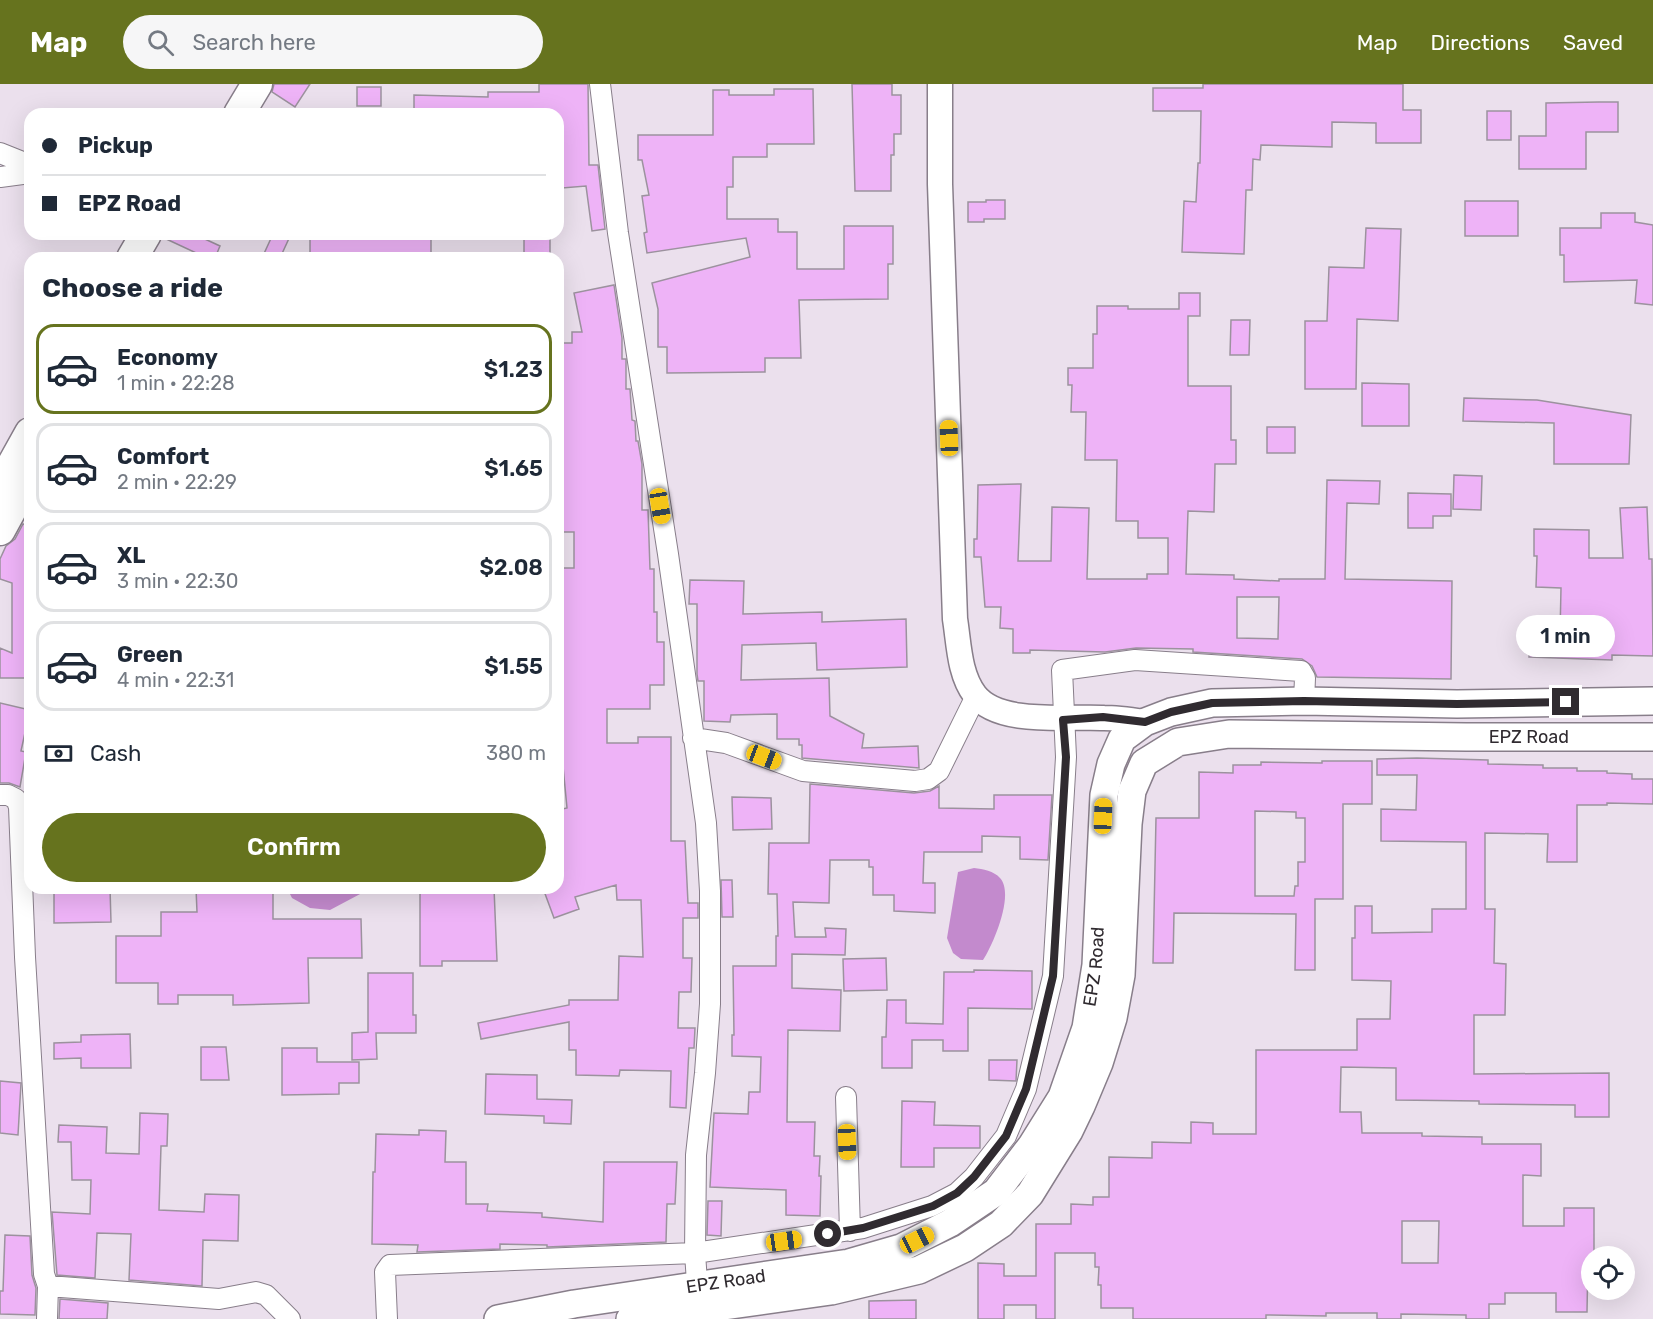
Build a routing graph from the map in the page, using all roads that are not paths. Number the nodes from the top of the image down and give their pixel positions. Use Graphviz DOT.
graph roads {
  1 [pos="236,84"];
  2 [pos="257,84"];
  3 [pos="600,84"];
  4 [pos="940,84"];
  5 [pos="222,108"];
  6 [pos="243,108"];
  7 [pos="0,153"];
  8 [pos="24,163"];
  9 [pos="24,174"];
  10 [pos="0,177"];
  11 [pos="24,446"];
  12 [pos="10,474"];
  13 [pos="0,530"];
  14 [pos="976,696"];
  15 [pos="1304,701"];
  16 [pos="1653,701"];
  17 [pos="1063,720"];
  18 [pos="1145,722"];
  19 [pos="1653,737"];
  20 [pos="693,738"];
  21 [pos="0,795"];
  22 [pos="846,1097"];
  23 [pos="850,1231"];
  24 [pos="695,1253"];
  25 [pos="48,1286"];
  26 [pos="698,1297"];
  27 [pos="47,1319"];
  28 [pos="290,1319"];
  29 [pos="387,1319"];
  30 [pos="498,1319"];
  31 [pos="630,1319"];
  1 -- 5 [label="main road"];
  2 -- 6 [label="main road"];
  3 -- 20 [label="street"];
  4 -- 14 [label="street"];
  7 -- 8 [label="street"];
  9 -- 10 [label="street"];
  11 -- 12 [label="main road"];
  12 -- 13 [label="main road"];
  14 -- 17 [label="street"];
  14 -- 20 [label="street"];
  15 -- 16 [label="main road, EPZ Road"];
  15 -- 17 [label="street"];
  15 -- 18 [label="main road, EPZ Road"];
  17 -- 18 [label="street"];
  17 -- 23 [label="street"];
  18 -- 26 [label="main road, EPZ Road"];
  19 -- 26 [label="main road, EPZ Road"];
  20 -- 24 [label="street"];
  21 -- 25 [label="street"];
  22 -- 23 [label="street"];
  23 -- 24 [label="street"];
  24 -- 26 [label="street"];
  24 -- 29 [label="street"];
  25 -- 27 [label="street"];
  25 -- 28 [label="street"];
  26 -- 30 [label="main road, EPZ Road"];
  26 -- 31 [label="main road, EPZ Road"];
}
